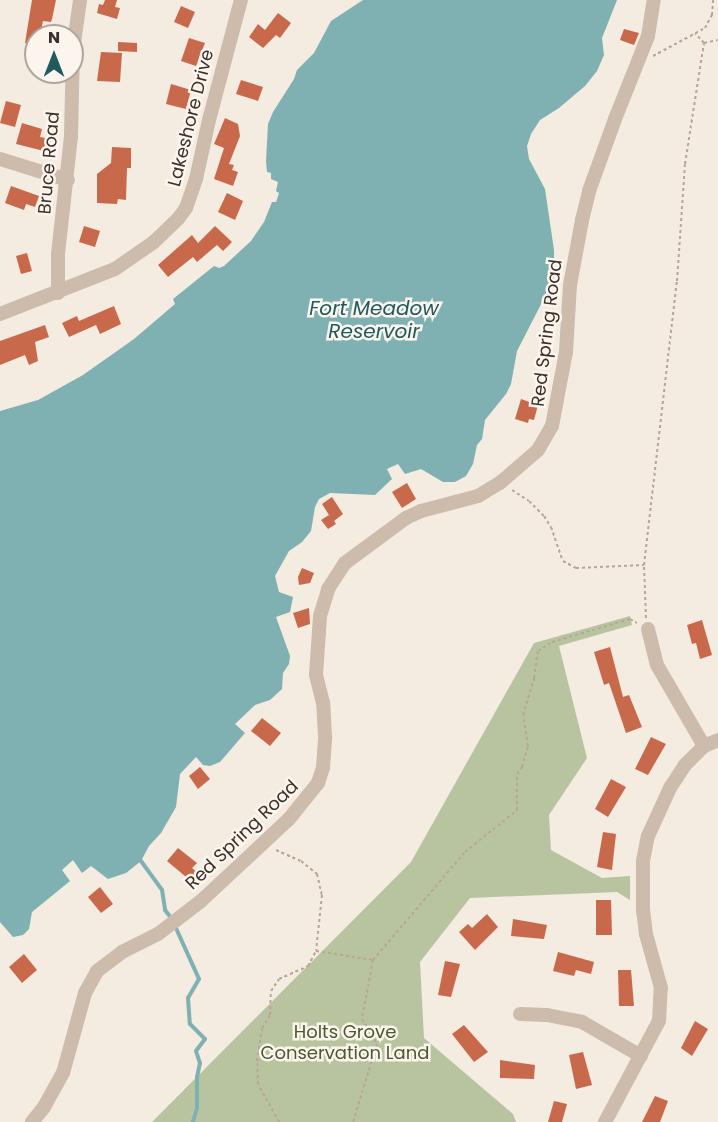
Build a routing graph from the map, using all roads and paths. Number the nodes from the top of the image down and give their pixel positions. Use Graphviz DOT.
graph roads {
  1 [pos="80,0"];
  2 [pos="241,0"];
  3 [pos="654,0"];
  4 [pos="713,0"];
  5 [pos="695,33"];
  6 [pos="718,40"];
  7 [pos="704,43"];
  8 [pos="639,60"];
  9 [pos="0,159"];
  10 [pos="68,180"];
  11 [pos="58,293"];
  12 [pos="0,314"];
  13 [pos="501,482"];
  14 [pos="644,566"];
  15 [pos="648,629"];
  16 [pos="718,740"];
  17 [pos="704,746"];
  18 [pos="264,842"];
  19 [pos="316,951"];
  20 [pos="373,960"];
  21 [pos="520,1014"];
  22 [pos="641,1056"];
  23 [pos="32,1122"];
  24 [pos="279,1122"];
  25 [pos="353,1122"];
  26 [pos="605,1122"];
  1 -- 10 [label="street, Bruce Road"];
  2 -- 11 [label="street, Lakeshore Drive"];
  3 -- 8 [label="street, Red Spring Road"];
  4 -- 5 [label="path"];
  5 -- 7 [label="path"];
  5 -- 8 [label="path"];
  6 -- 7 [label="path"];
  7 -- 14 [label="path"];
  8 -- 13 [label="street, Red Spring Road"];
  9 -- 10 [label="street"];
  10 -- 11 [label="street, Bruce Road"];
  11 -- 12 [label="street, Lakeshore Drive"];
  13 -- 14 [label="path"];
  13 -- 18 [label="street, Red Spring Road"];
  14 -- 15 [label="path"];
  15 -- 17 [label="street"];
  15 -- 20 [label="path"];
  16 -- 17 [label="street"];
  17 -- 22 [label="street"];
  18 -- 19 [label="path"];
  18 -- 23 [label="street, Red Spring Road"];
  19 -- 20 [label="path"];
  19 -- 24 [label="path"];
  20 -- 25 [label="path"];
  21 -- 22 [label="street"];
  22 -- 26 [label="street"];
}
